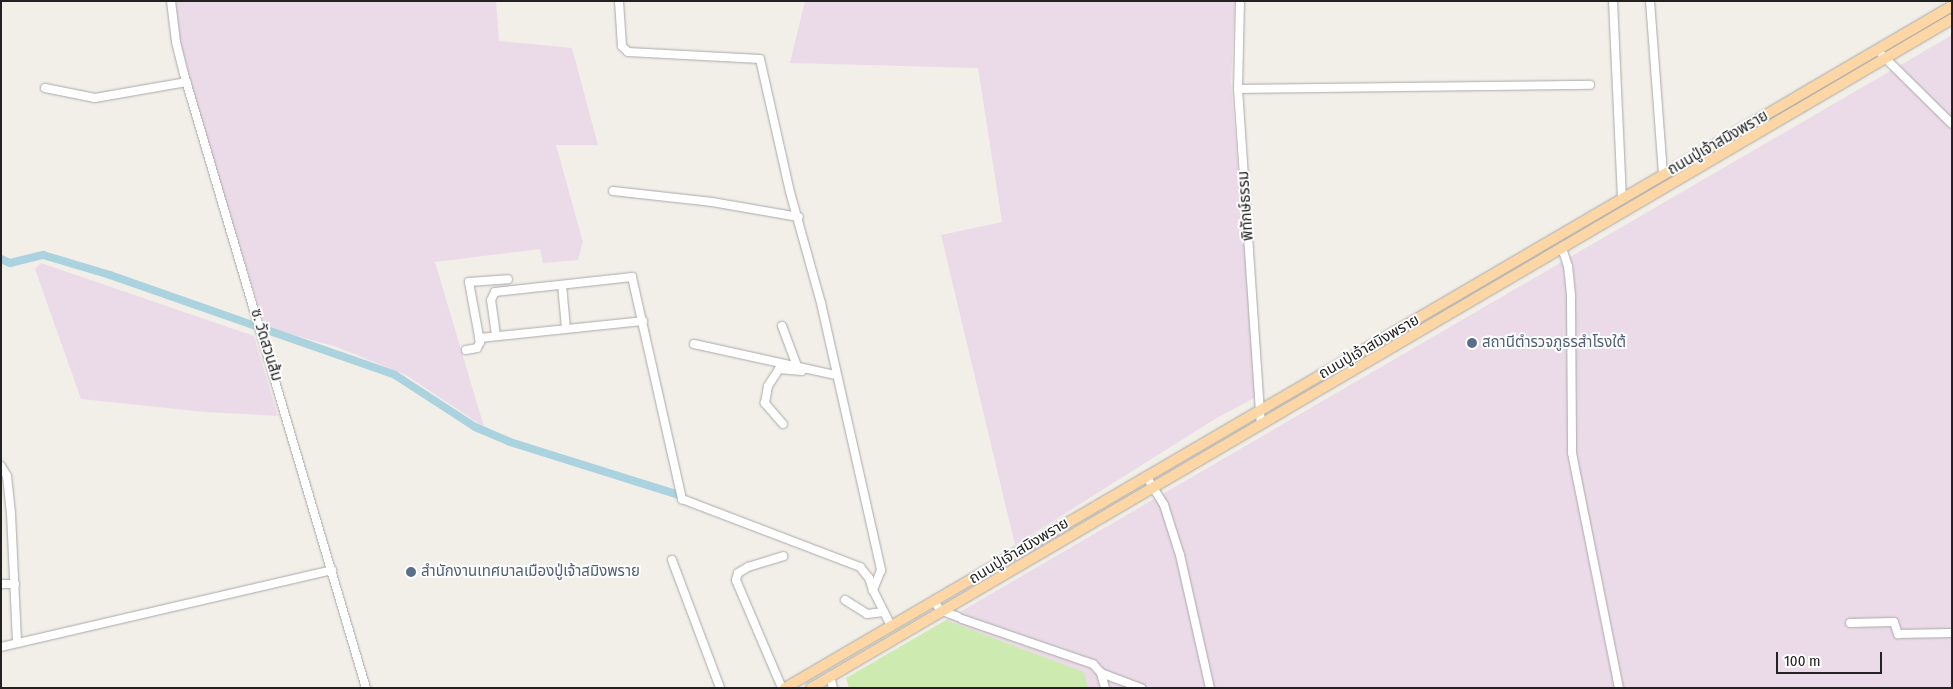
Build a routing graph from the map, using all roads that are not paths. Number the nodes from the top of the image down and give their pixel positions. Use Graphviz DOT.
graph roads {
  1 [pos="171,1"];
  2 [pos="619,1"];
  3 [pos="1240,1"];
  4 [pos="1613,1"];
  5 [pos="1650,1"];
  6 [pos="1952,6"];
  7 [pos="1952,19"];
  8 [pos="1880,48"];
  9 [pos="1884,59"];
  10 [pos="187,82"];
  11 [pos="1590,85"];
  12 [pos="45,88"];
  13 [pos="1238,89"];
  14 [pos="1952,124"];
  15 [pos="1663,175"];
  16 [pos="614,191"];
  17 [pos="1622,199"];
  18 [pos="799,217"];
  19 [pos="1556,238"];
  20 [pos="1562,248"];
  21 [pos="508,279"];
  22 [pos="562,285"];
  23 [pos="1452,299"];
  24 [pos="1458,308"];
  25 [pos="643,321"];
  26 [pos="782,326"];
  27 [pos="566,328"];
  28 [pos="496,335"];
  29 [pos="479,338"];
  30 [pos="694,344"];
  31 [pos="466,350"];
  32 [pos="797,366"];
  33 [pos="813,369"];
  34 [pos="835,374"];
  35 [pos="1260,410"];
  36 [pos="1261,423"];
  37 [pos="784,424"];
  38 [pos="1,466"];
  39 [pos="1146,476"];
  40 [pos="1152,486"];
  41 [pos="783,556"];
  42 [pos="672,560"];
  43 [pos="332,570"];
  44 [pos="1,584"];
  45 [pos="15,584"];
  46 [pos="873,590"];
  47 [pos="845,600"];
  48 [pos="934,601"];
  49 [pos="940,610"];
  50 [pos="884,612"];
  51 [pos="1850,623"];
  52 [pos="891,626"];
  53 [pos="1952,633"];
  54 [pos="17,642"];
  55 [pos="1,647"];
  56 [pos="1101,673"];
  57 [pos="830,676"];
  58 [pos="366,688"];
  59 [pos="720,688"];
  60 [pos="783,688"];
  61 [pos="810,688"];
  62 [pos="833,688"];
  63 [pos="1104,688"];
  64 [pos="1141,688"];
  65 [pos="1210,688"];
  66 [pos="1619,688"];
  1 -- 10 [label="street, ซ. วัดสวนส้ม"];
  2 -- 18 [label="street"];
  3 -- 13 [label="street, พิทักษ์ธรรม"];
  4 -- 17 [label="street"];
  5 -- 15 [label="street"];
  6 -- 8 [label="main road, ถนนปู่เจ้าสมิงพราย"];
  7 -- 9 [label="main road, ถนนปู่เจ้าสมิงพราย"];
  8 -- 9 [label="street"];
  8 -- 15 [label="main road, ถนนปู่เจ้าสมิงพราย"];
  9 -- 14 [label="street"];
  9 -- 20 [label="main road, ถนนปู่เจ้าสมิงพราย"];
  10 -- 12 [label="street"];
  10 -- 43 [label="street, ซ. วัดสวนส้ม"];
  11 -- 13 [label="street"];
  13 -- 35 [label="street, พิทักษ์ธรรม"];
  15 -- 17 [label="main road, ถนนปู่เจ้าสมิงพราย"];
  16 -- 18 [label="street"];
  17 -- 19 [label="main road, ถนนปู่เจ้าสมิงพราย"];
  18 -- 34 [label="street"];
  19 -- 20 [label="main road"];
  19 -- 23 [label="main road, ถนนปู่เจ้าสมิงพราย"];
  20 -- 24 [label="main road, ถนนปู่เจ้าสมิงพราย"];
  20 -- 66 [label="street"];
  21 -- 29 [label="street"];
  22 -- 25 [label="street"];
  22 -- 27 [label="street"];
  22 -- 28 [label="street"];
  23 -- 24 [label="main road"];
  23 -- 35 [label="main road, ถนนปู่เจ้าสมิงพราย"];
  24 -- 36 [label="main road, ถนนปู่เจ้าสมิงพราย"];
  25 -- 27 [label="street"];
  25 -- 46 [label="street"];
  26 -- 32 [label="street"];
  27 -- 28 [label="street"];
  28 -- 29 [label="street"];
  29 -- 31 [label="street"];
  30 -- 32 [label="street"];
  32 -- 33 [label="street"];
  33 -- 34 [label="street"];
  33 -- 37 [label="street"];
  34 -- 46 [label="street"];
  35 -- 36 [label="street, พิทักษ์ธรรม"];
  35 -- 39 [label="main road, ถนนปู่เจ้าสมิงพราย"];
  36 -- 40 [label="main road, ถนนปู่เจ้าสมิงพราย"];
  38 -- 45 [label="street"];
  39 -- 40 [label="street"];
  39 -- 48 [label="main road, ถนนปู่เจ้าสมิงพราย"];
  40 -- 49 [label="main road, ถนนปู่เจ้าสมิงพราย"];
  40 -- 65 [label="street"];
  41 -- 60 [label="street"];
  42 -- 59 [label="street"];
  43 -- 54 [label="street"];
  43 -- 58 [label="street, ซ. วัดสวนส้ม"];
  44 -- 45 [label="street"];
  45 -- 54 [label="street"];
  46 -- 50 [label="street"];
  47 -- 50 [label="street"];
  48 -- 49 [label="street"];
  48 -- 52 [label="main road, ถนนปู่เจ้าสมิงพราย"];
  49 -- 56 [label="street"];
  49 -- 57 [label="main road, ถนนปู่เจ้าสมิงพราย"];
  50 -- 52 [label="street"];
  51 -- 53 [label="street"];
  52 -- 60 [label="main road, ถนนปู่เจ้าสมิงพราย"];
  54 -- 55 [label="street"];
  56 -- 63 [label="street"];
  56 -- 64 [label="street"];
  57 -- 61 [label="main road, ถนนปู่เจ้าสมิงพราย"];
  57 -- 62 [label="street"];
}
